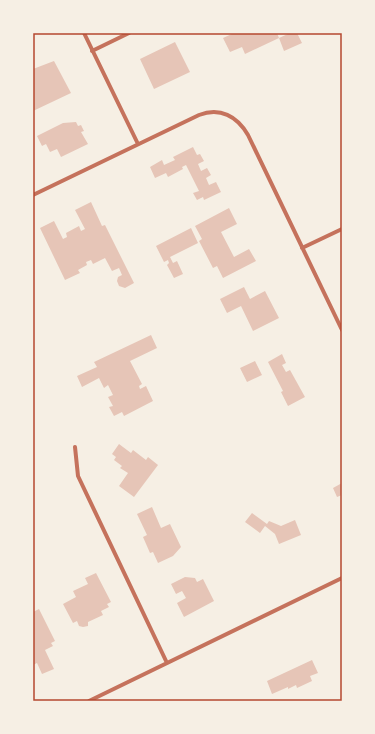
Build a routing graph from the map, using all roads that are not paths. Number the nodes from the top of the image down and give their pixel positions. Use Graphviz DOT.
graph roads {
  1 [pos="84,33"];
  2 [pos="129,33"];
  3 [pos="92,51"];
  4 [pos="138,144"];
  5 [pos="33,194"];
  6 [pos="342,229"];
  7 [pos="302,248"];
  8 [pos="342,330"];
  9 [pos="75,447"];
  10 [pos="342,578"];
  11 [pos="167,663"];
  12 [pos="89,701"];
  1 -- 3 [label="street"];
  2 -- 3 [label="street"];
  3 -- 4 [label="street"];
  4 -- 5 [label="street"];
  4 -- 7 [label="street"];
  6 -- 7 [label="street"];
  7 -- 8 [label="street"];
  9 -- 11 [label="street"];
  10 -- 11 [label="street"];
  11 -- 12 [label="street"];
}
